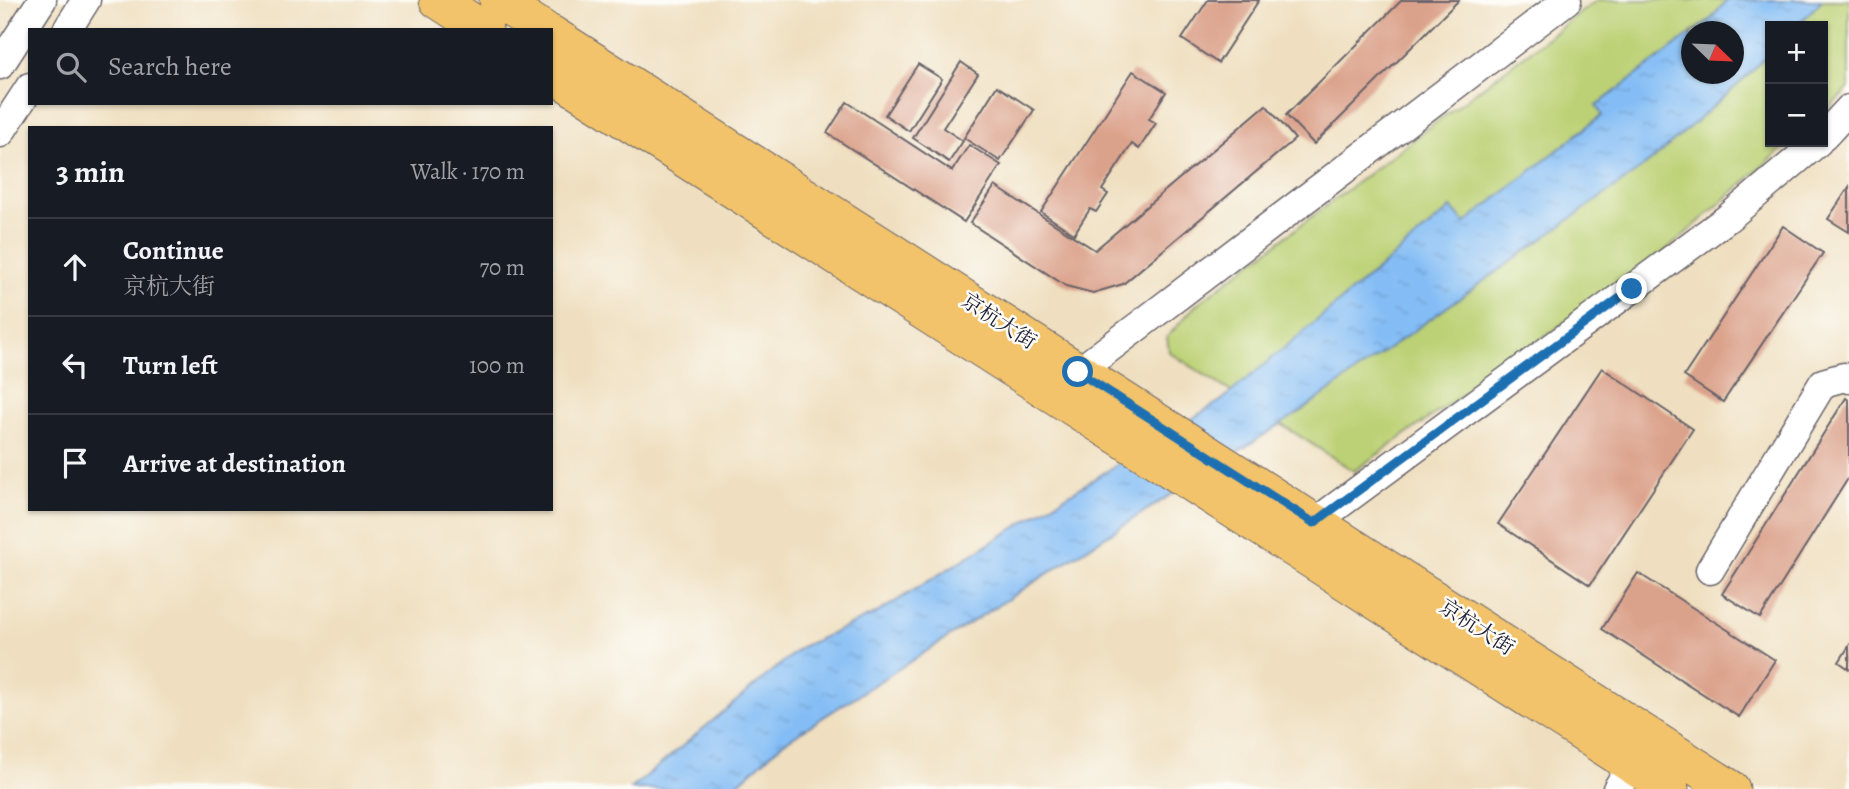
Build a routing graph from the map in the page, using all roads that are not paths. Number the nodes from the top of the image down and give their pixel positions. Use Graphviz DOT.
graph roads {
  1 [pos="42,0"];
  2 [pos="86,0"];
  3 [pos="438,0"];
  4 [pos="498,0"];
  5 [pos="1567,0"];
  6 [pos="67,28"];
  7 [pos="481,28"];
  8 [pos="541,28"];
  9 [pos="553,35"];
  10 [pos="0,65"];
  11 [pos="553,74"];
  12 [pos="28,90"];
  13 [pos="1849,109"];
  14 [pos="1828,132"];
  15 [pos="0,133"];
  16 [pos="1812,147"];
  17 [pos="1078,372"];
  18 [pos="1849,379"];
  19 [pos="1314,523"];
  20 [pos="1710,569"];
  21 [pos="1625,777"];
  22 [pos="1670,789"];
  23 [pos="1731,789"];
  1 -- 10 [label="street"];
  2 -- 6 [label="street"];
  3 -- 7 [label="main road"];
  4 -- 8 [label="main road"];
  5 -- 17 [label="street"];
  9 -- 17 [label="main road, 京杭大街"];
  11 -- 21 [label="main road, 京杭大街"];
  12 -- 15 [label="street"];
  13 -- 14 [label="street"];
  16 -- 19 [label="street"];
  17 -- 19 [label="main road, 京杭大街"];
  18 -- 20 [label="street"];
  19 -- 23 [label="main road, 京杭大街"];
  21 -- 22 [label="main road, 京杭大街"];
}
